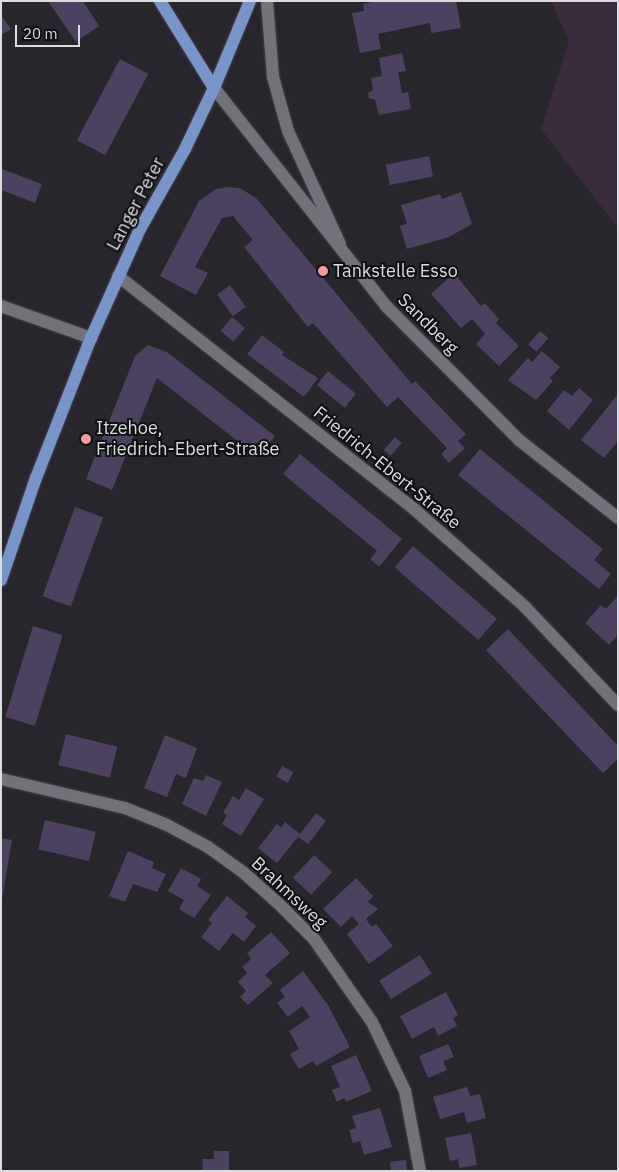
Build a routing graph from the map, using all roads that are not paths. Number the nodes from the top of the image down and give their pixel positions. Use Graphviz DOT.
graph roads {
  1 [pos="160,1"];
  2 [pos="250,1"];
  3 [pos="267,1"];
  4 [pos="214,88"];
  5 [pos="347,257"];
  6 [pos="118,276"];
  7 [pos="1,306"];
  8 [pos="91,338"];
  9 [pos="618,518"];
  10 [pos="1,580"];
  11 [pos="618,705"];
  12 [pos="1,779"];
  13 [pos="420,1171"];
  1 -- 4 [label="main road, Sandberg"];
  2 -- 4 [label="main road, Langer Peter"];
  3 -- 5 [label="street"];
  4 -- 5 [label="street, Sandberg"];
  4 -- 6 [label="main road, Langer Peter"];
  5 -- 9 [label="street, Sandberg"];
  6 -- 8 [label="main road, Langer Peter"];
  6 -- 11 [label="street, Friedrich-Ebert-Straße"];
  7 -- 8 [label="street"];
  8 -- 10 [label="main road, Langer Peter"];
  12 -- 13 [label="street, Brahmsweg"];
}
